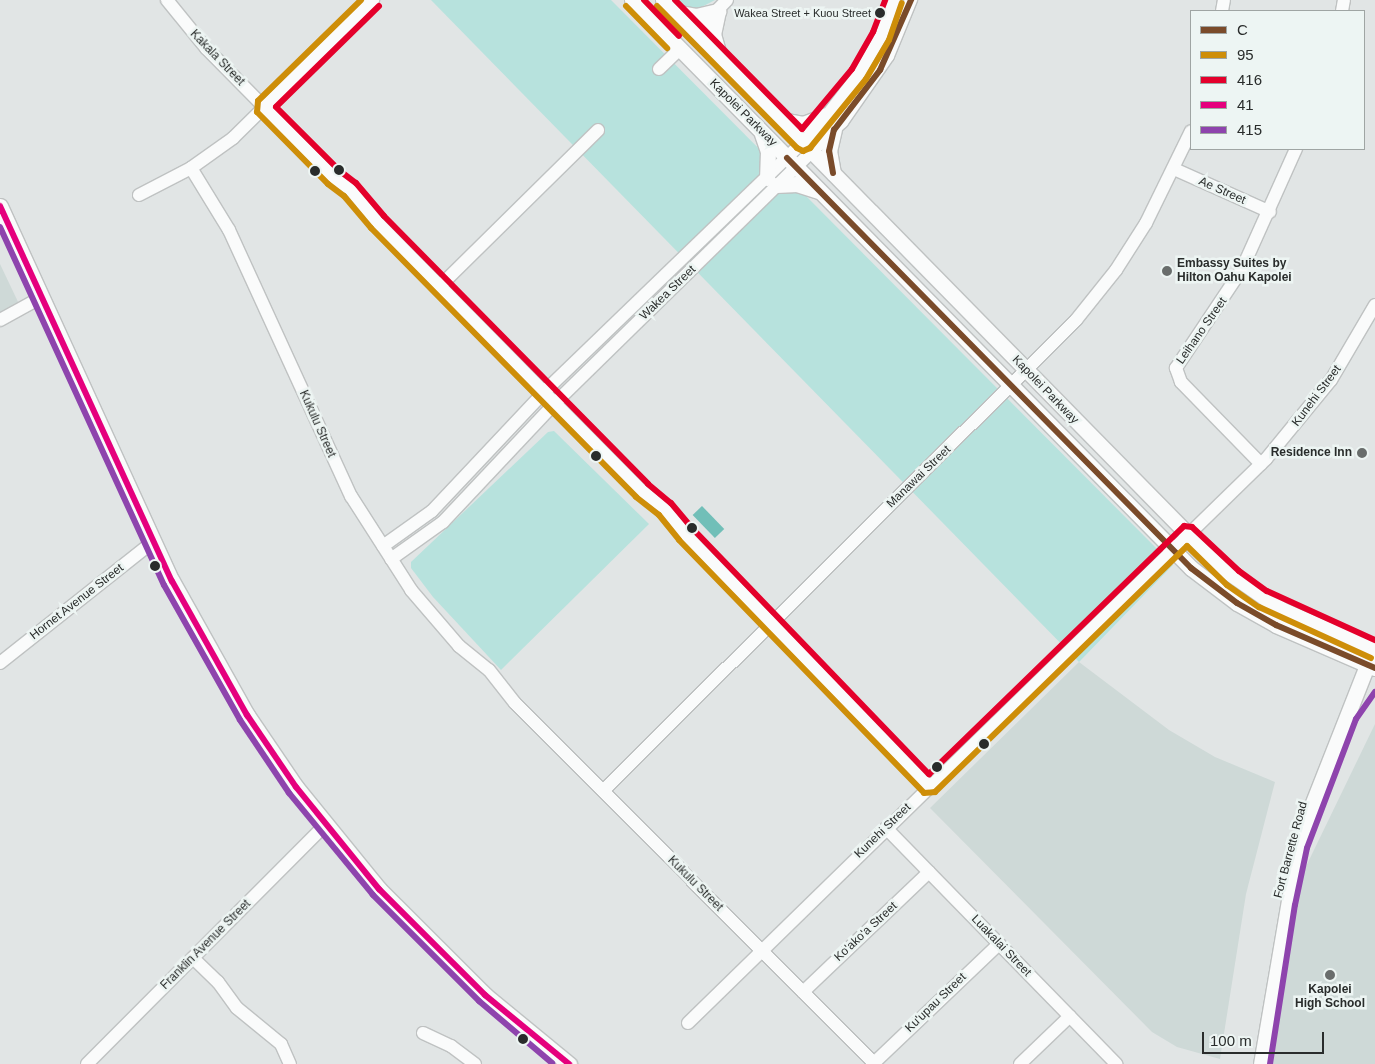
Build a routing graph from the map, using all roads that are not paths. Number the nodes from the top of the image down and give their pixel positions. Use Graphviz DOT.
graph roads {
  1 [pos="167,0"];
  2 [pos="373,0"];
  3 [pos="632,0"];
  4 [pos="663,0"];
  5 [pos="894,0"];
  6 [pos="911,0"];
  7 [pos="723,5"];
  8 [pos="674,12"];
  9 [pos="695,33"];
  10 [pos="680,49"];
  11 [pos="720,58"];
  12 [pos="659,69"];
  13 [pos="264,107"];
  14 [pos="827,115"];
  15 [pos="781,120"];
  16 [pos="598,130"];
  17 [pos="834,130"];
  18 [pos="762,132"];
  19 [pos="1190,132"];
  20 [pos="807,147"];
  21 [pos="1296,150"];
  22 [pos="791,162"];
  23 [pos="191,168"];
  24 [pos="1174,169"];
  25 [pos="833,173"];
  26 [pos="770,183"];
  27 [pos="819,191"];
  28 [pos="140,195"];
  29 [pos="0,206"];
  30 [pos="1270,212"];
  31 [pos="440,286"];
  32 [pos="42,297"];
  33 [pos="1375,304"];
  34 [pos="0,320"];
  35 [pos="1028,371"];
  36 [pos="1012,386"];
  37 [pos="544,392"];
  38 [pos="555,403"];
  39 [pos="1261,464"];
  40 [pos="1187,534"];
  41 [pos="154,541"];
  42 [pos="383,546"];
  43 [pos="1171,549"];
  44 [pos="390,559"];
  45 [pos="772,625"];
  46 [pos="1374,647"];
  47 [pos="0,663"];
  48 [pos="1368,665"];
  49 [pos="1375,680"];
  50 [pos="1348,715"];
  51 [pos="929,786"];
  52 [pos="602,791"];
  53 [pos="325,825"];
  54 [pos="886,828"];
  55 [pos="929,872"];
  56 [pos="999,944"];
  57 [pos="761,950"];
  58 [pos="193,958"];
  59 [pos="803,992"];
  60 [pos="1070,1016"];
  61 [pos="688,1023"];
  62 [pos="422,1033"];
  63 [pos="564,1063"];
  64 [pos="87,1064"];
  65 [pos="290,1064"];
  66 [pos="475,1064"];
  67 [pos="874,1064"];
  68 [pos="1020,1064"];
  69 [pos="1116,1064"];
  70 [pos="1252,1064"];
  71 [pos="1261,1064"];
  1 -- 13 [label="street, Kakala Street"];
  2 -- 13 [label="street"];
  3 -- 10 [label="main road, Kapolei Parkway"];
  4 -- 8 [label="main road, Kapolei Parkway"];
  5 -- 14 [label="street, Wakea Street"];
  6 -- 17 [label="street, Wakea Street"];
  7 -- 8 [label="main road"];
  7 -- 9 [label="street"];
  7 -- 11 [label="main road"];
  8 -- 9 [label="main road, Kapolei Parkway"];
  9 -- 10 [label="main road"];
  9 -- 11 [label="main road, Kapolei Parkway"];
  10 -- 12 [label="street"];
  10 -- 18 [label="main road, Kapolei Parkway"];
  11 -- 15 [label="main road, Kapolei Parkway"];
  13 -- 23 [label="street"];
  13 -- 31 [label="street, Kakala Street"];
  14 -- 15 [label="main road"];
  14 -- 20 [label="street, Wakea Street"];
  15 -- 20 [label="main road, Kapolei Parkway"];
  16 -- 31 [label="street"];
  17 -- 20 [label="street, Wakea Street"];
  17 -- 25 [label="main road"];
  18 -- 22 [label="main road, Kapolei Parkway"];
  18 -- 26 [label="main road"];
  19 -- 24 [label="street, Manawai Street"];
  20 -- 22 [label="street, Wakea Street"];
  20 -- 25 [label="main road, Kapolei Parkway"];
  21 -- 30 [label="street, Leihano Street"];
  22 -- 26 [label="street, Wakea Street"];
  22 -- 27 [label="main road, Kapolei Parkway"];
  23 -- 28 [label="street"];
  23 -- 42 [label="street, Kukulu Street"];
  24 -- 30 [label="street, Ae Street"];
  24 -- 35 [label="street, Manawai Street"];
  25 -- 35 [label="main road, Kapolei Parkway"];
  26 -- 27 [label="main road"];
  26 -- 37 [label="street, Wakea Street"];
  26 -- 38 [label="street, Wakea Street"];
  27 -- 36 [label="main road, Kapolei Parkway"];
  29 -- 32 [label="main road"];
  30 -- 39 [label="street, Leihano Street"];
  31 -- 37 [label="street, Kakala Street"];
  32 -- 34 [label="street"];
  32 -- 41 [label="main road"];
  33 -- 39 [label="street, Kunehi Street"];
  35 -- 36 [label="street, Manawai Street"];
  35 -- 40 [label="main road, Kapolei Parkway"];
  36 -- 43 [label="main road, Kapolei Parkway"];
  36 -- 45 [label="street, Manawai Street"];
  37 -- 38 [label="street, Kakala Street"];
  37 -- 42 [label="street, Wakea Street"];
  38 -- 44 [label="street, Wakea Street"];
  38 -- 45 [label="street, Kakala Street"];
  39 -- 40 [label="street, Kunehi Street"];
  40 -- 43 [label="street, Kunehi Street"];
  40 -- 46 [label="main road, Kapolei Parkway"];
  41 -- 47 [label="street, Hornet Avenue Street"];
  41 -- 53 [label="main road"];
  42 -- 44 [label="street, Kukulu Street"];
  43 -- 48 [label="main road, Kapolei Parkway"];
  43 -- 51 [label="street, Kunehi Street"];
  44 -- 52 [label="street, Kukulu Street"];
  45 -- 51 [label="street, Kakala Street"];
  45 -- 52 [label="street, Manawai Street"];
  46 -- 48 [label="main road, Fort Barrette Road"];
  48 -- 50 [label="main road, Fort Barrette Road"];
  48 -- 70 [label="main road, Fort Barrette Road"];
  49 -- 50 [label="main road"];
  50 -- 71 [label="main road, Fort Barrette Road"];
  51 -- 54 [label="street, Kunehi Street"];
  52 -- 57 [label="street, Kukulu Street"];
  53 -- 58 [label="street, Franklin Avenue Street"];
  53 -- 63 [label="main road"];
  54 -- 55 [label="street, Luakalai Street"];
  54 -- 57 [label="street, Kunehi Street"];
  55 -- 56 [label="street, Luakalai Street"];
  55 -- 59 [label="street, Ko'ako'a Street"];
  56 -- 60 [label="street, Luakalai Street"];
  56 -- 67 [label="street, Ku'upau Street"];
  57 -- 59 [label="street, Kukulu Street"];
  57 -- 61 [label="street, Kunehi Street"];
  58 -- 64 [label="street, Franklin Avenue Street"];
  58 -- 65 [label="street"];
  59 -- 67 [label="street, Kukulu Street"];
  60 -- 68 [label="street"];
  60 -- 69 [label="street, Luakalai Street"];
  62 -- 66 [label="street"];
}
